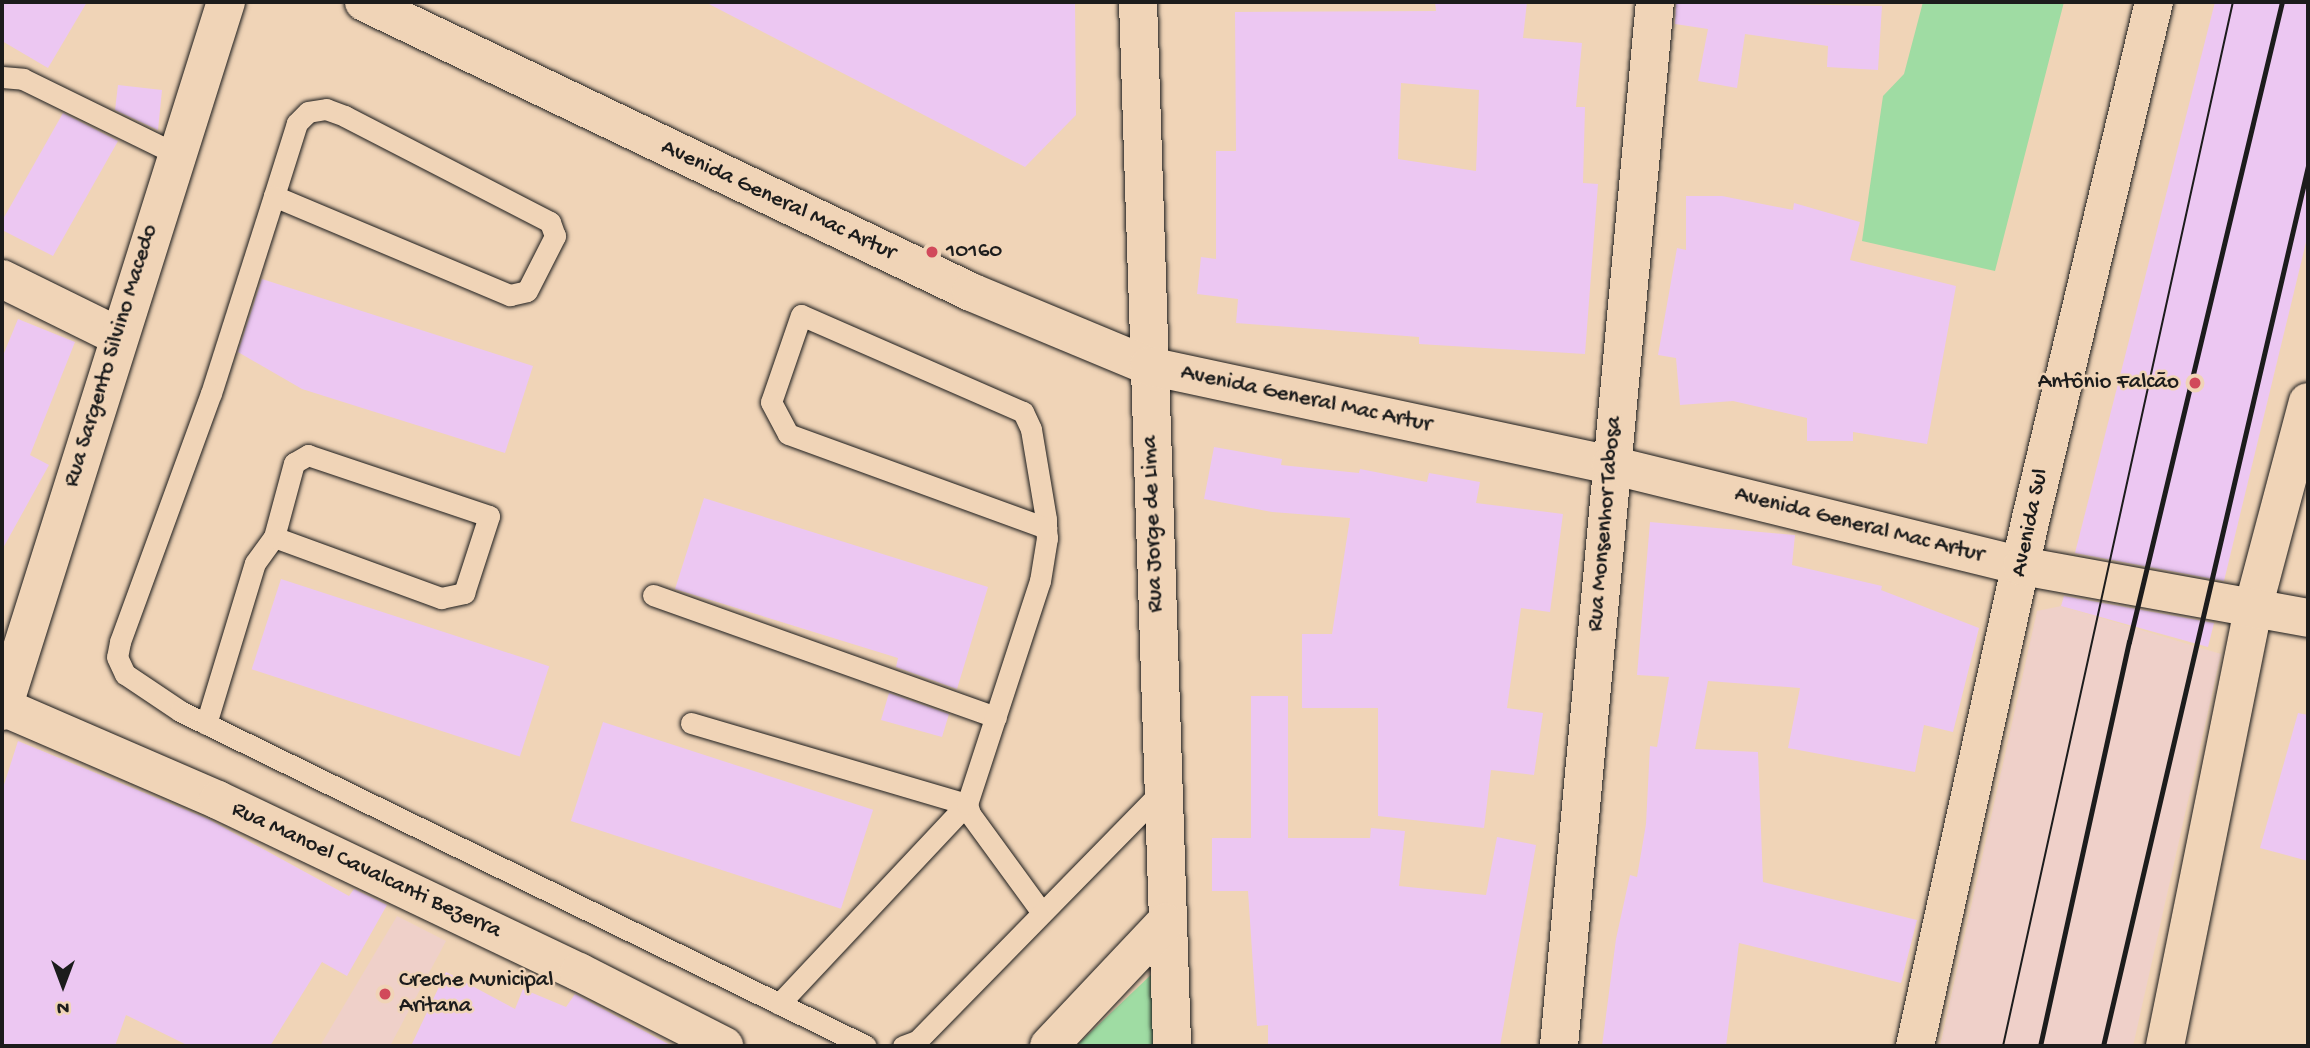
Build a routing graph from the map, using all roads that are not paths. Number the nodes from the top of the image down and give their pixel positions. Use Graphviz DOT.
graph roads {
  1 [pos="226,2"];
  2 [pos="364,2"];
  3 [pos="1138,2"];
  4 [pos="1655,2"];
  5 [pos="2154,2"];
  6 [pos="2,77"];
  7 [pos="176,154"];
  8 [pos="274,196"];
  9 [pos="2,279"];
  10 [pos="118,336"];
  11 [pos="1149,366"];
  12 [pos="2308,402"];
  13 [pos="1612,465"];
  14 [pos="1046,528"];
  15 [pos="274,537"];
  16 [pos="2022,566"];
  17 [pos="653,595"];
  18 [pos="2253,608"];
  19 [pos="2308,618"];
  20 [pos="2,709"];
  21 [pos="996,717"];
  22 [pos="691,723"];
  23 [pos="206,724"];
  24 [pos="1166,788"];
  25 [pos="967,804"];
  26 [pos="1040,910"];
  27 [pos="1166,922"];
  28 [pos="779,1004"];
  29 [pos="724,1046"];
  30 [pos="866,1046"];
  31 [pos="904,1046"];
  32 [pos="1049,1046"];
  33 [pos="1172,1046"];
  34 [pos="1559,1046"];
  35 [pos="1915,1046"];
  36 [pos="2165,1046"];
  1 -- 7 [label="street, Rua Sargento Silvino Macedo"];
  2 -- 11 [label="street, Avenida General Mac Artur"];
  3 -- 11 [label="street, Rua Jorge de Lima"];
  4 -- 13 [label="street, Rua Monsenhor Tabosa"];
  5 -- 16 [label="street, Avenida Sul"];
  6 -- 7 [label="lane"];
  7 -- 10 [label="street, Rua Sargento Silvino Macedo"];
  8 -- 8 [label="lane"];
  8 -- 23 [label="lane"];
  9 -- 10 [label="street"];
  10 -- 20 [label="street, Rua Sargento Silvino Macedo"];
  11 -- 13 [label="street, Avenida General Mac Artur"];
  11 -- 24 [label="street, Rua Jorge de Lima"];
  12 -- 18 [label="street"];
  13 -- 16 [label="street, Avenida General Mac Artur"];
  13 -- 34 [label="street, Rua Monsenhor Tabosa"];
  14 -- 14 [label="lane"];
  14 -- 21 [label="lane"];
  15 -- 15 [label="lane"];
  15 -- 23 [label="lane"];
  16 -- 18 [label="street, Avenida General Mac Artur"];
  16 -- 35 [label="street, Avenida Sul"];
  17 -- 21 [label="lane"];
  18 -- 19 [label="street, Avenida General Mac Artur"];
  18 -- 36 [label="street"];
  20 -- 29 [label="street, Rua Manoel Cavalcanti Bezerra"];
  21 -- 25 [label="lane"];
  22 -- 25 [label="lane"];
  23 -- 28 [label="lane"];
  24 -- 26 [label="lane"];
  24 -- 27 [label="street, Rua Jorge de Lima"];
  25 -- 26 [label="lane"];
  25 -- 28 [label="lane"];
  26 -- 31 [label="lane"];
  27 -- 32 [label="street"];
  27 -- 33 [label="street, Rua Jorge de Lima"];
  28 -- 30 [label="lane"];
}
